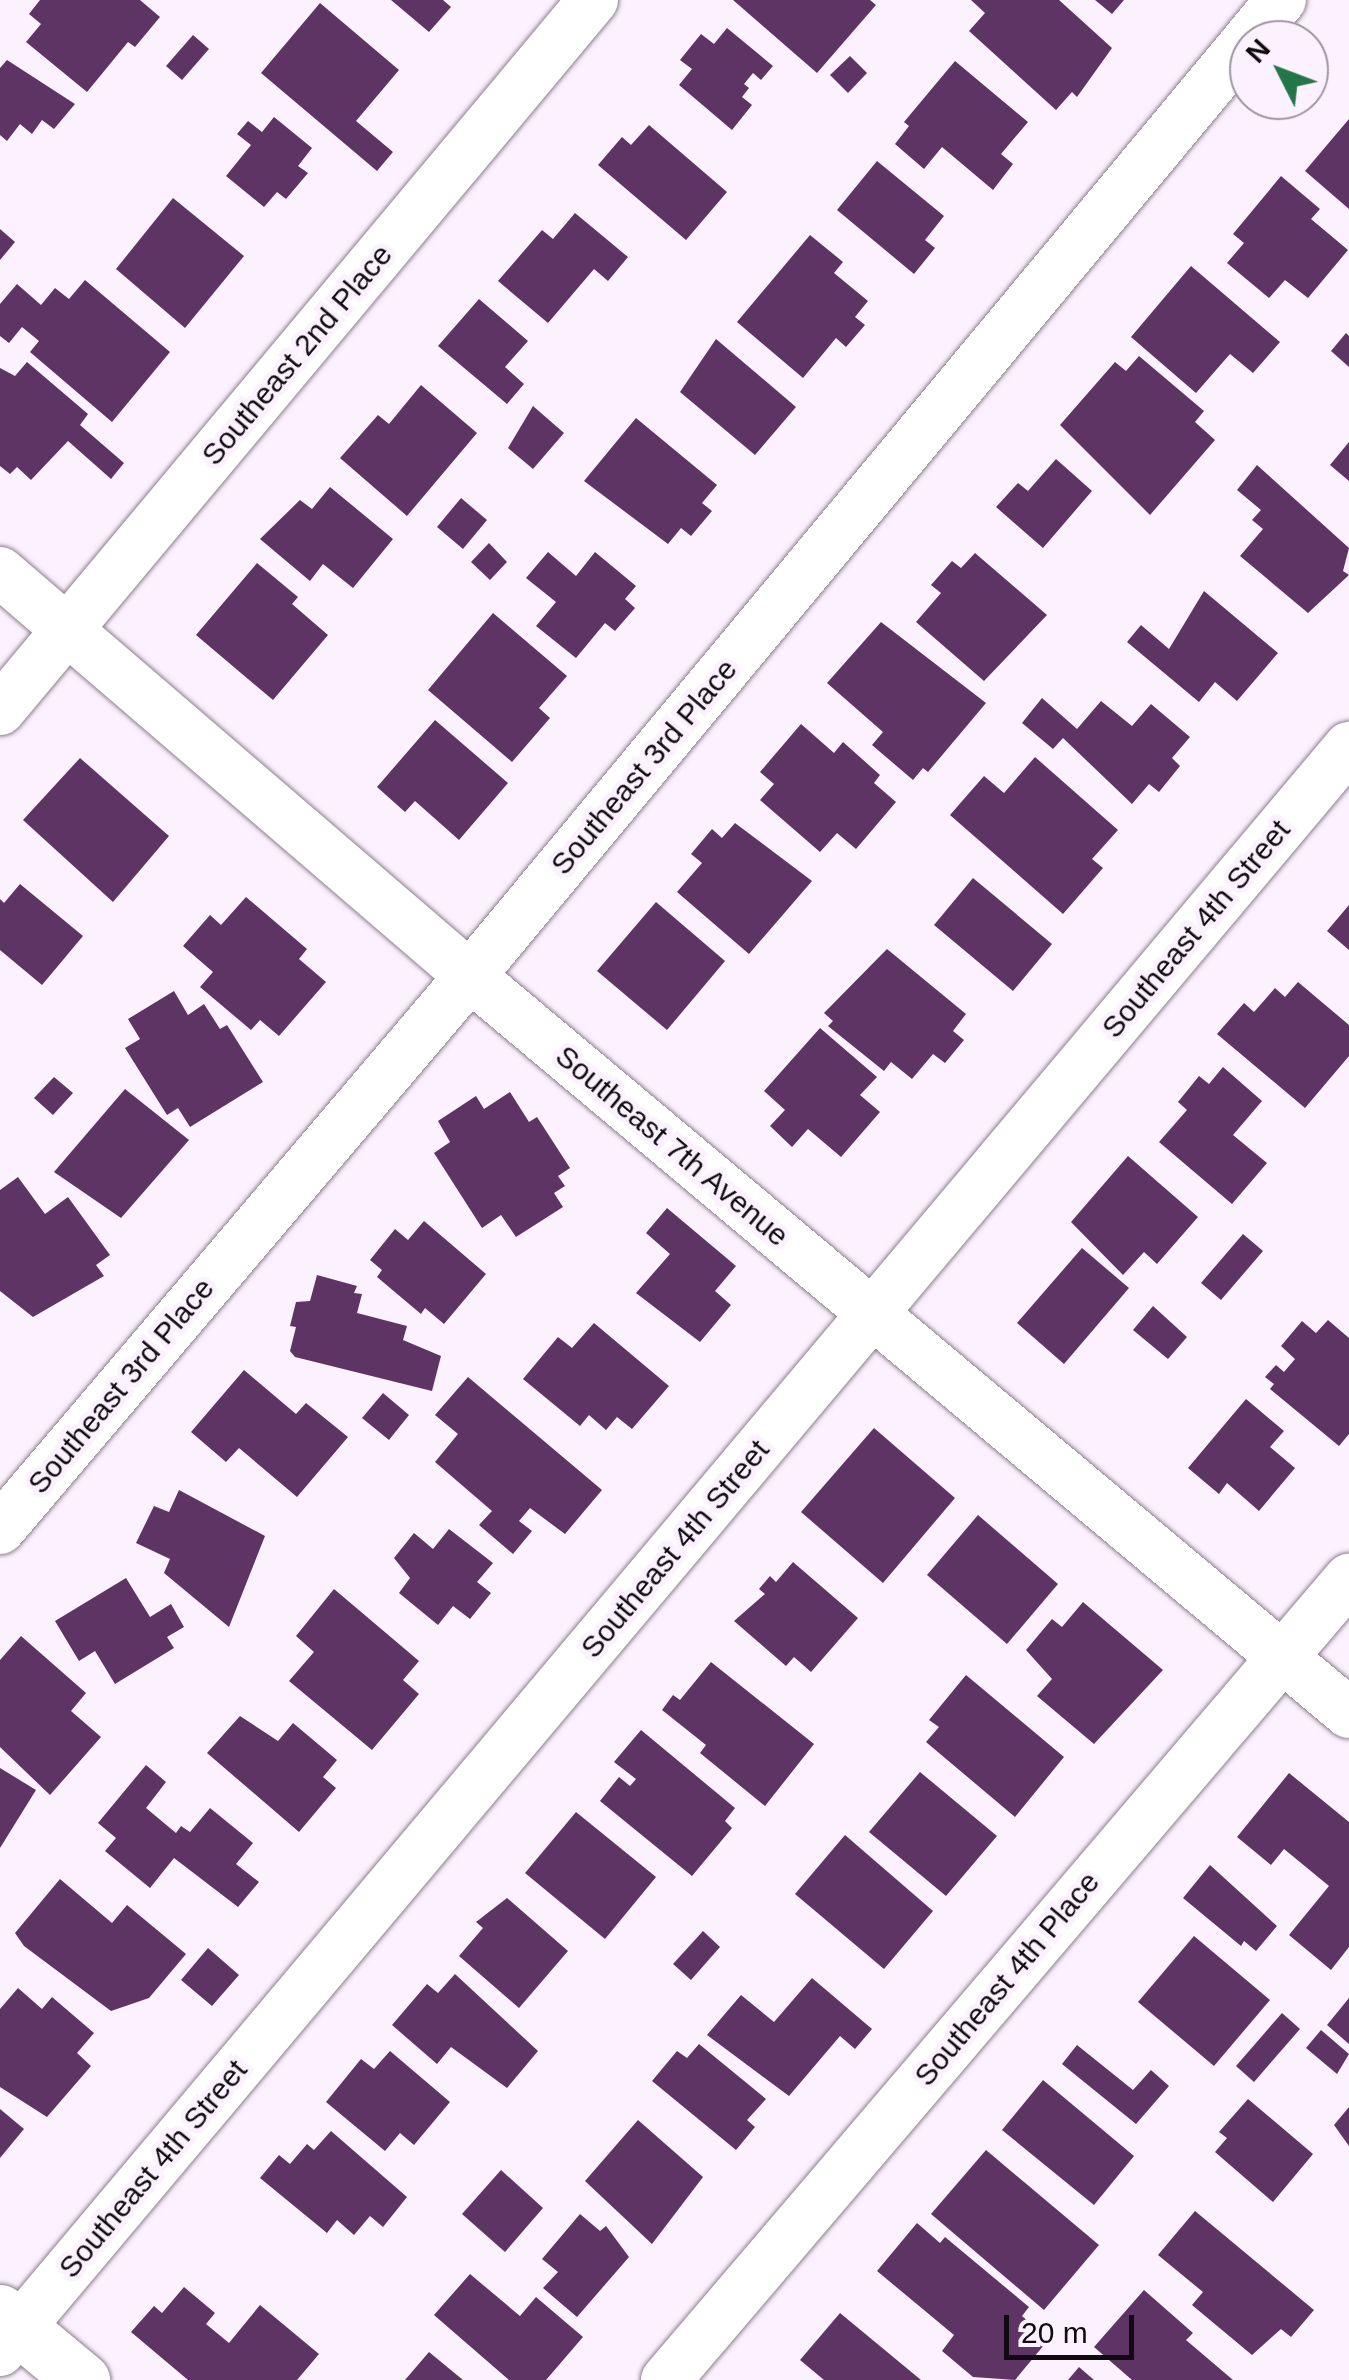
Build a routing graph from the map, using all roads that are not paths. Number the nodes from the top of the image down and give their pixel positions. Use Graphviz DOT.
graph roads {
  1 [pos="593,0"];
  2 [pos="1281,0"];
  3 [pos="0,572"];
  4 [pos="68,629"];
  5 [pos="0,710"];
  6 [pos="1349,746"];
  7 [pos="470,976"];
  8 [pos="872,1314"];
  9 [pos="0,1529"];
  10 [pos="1349,1579"];
  11 [pos="1282,1657"];
  12 [pos="1349,1713"];
  13 [pos="6,2330"];
  14 [pos="82,2380"];
  15 [pos="666,2380"];
  1 -- 4 [label="street, Southeast 2nd Place"];
  2 -- 7 [label="street, Southeast 3rd Place"];
  3 -- 4 [label="street, Southeast 7th Avenue"];
  4 -- 5 [label="street, Southeast 2nd Place"];
  4 -- 7 [label="street, Southeast 7th Avenue"];
  6 -- 8 [label="street, Southeast 4th Street"];
  7 -- 8 [label="street, Southeast 7th Avenue"];
  7 -- 9 [label="street, Southeast 3rd Place"];
  8 -- 11 [label="street, Southeast 7th Avenue"];
  8 -- 13 [label="street, Southeast 4th Street"];
  10 -- 11 [label="street, Southeast 4th Place"];
  11 -- 12 [label="street, Southeast 7th Avenue"];
  11 -- 15 [label="street, Southeast 4th Place"];
  13 -- 14 [label="street"];
}
